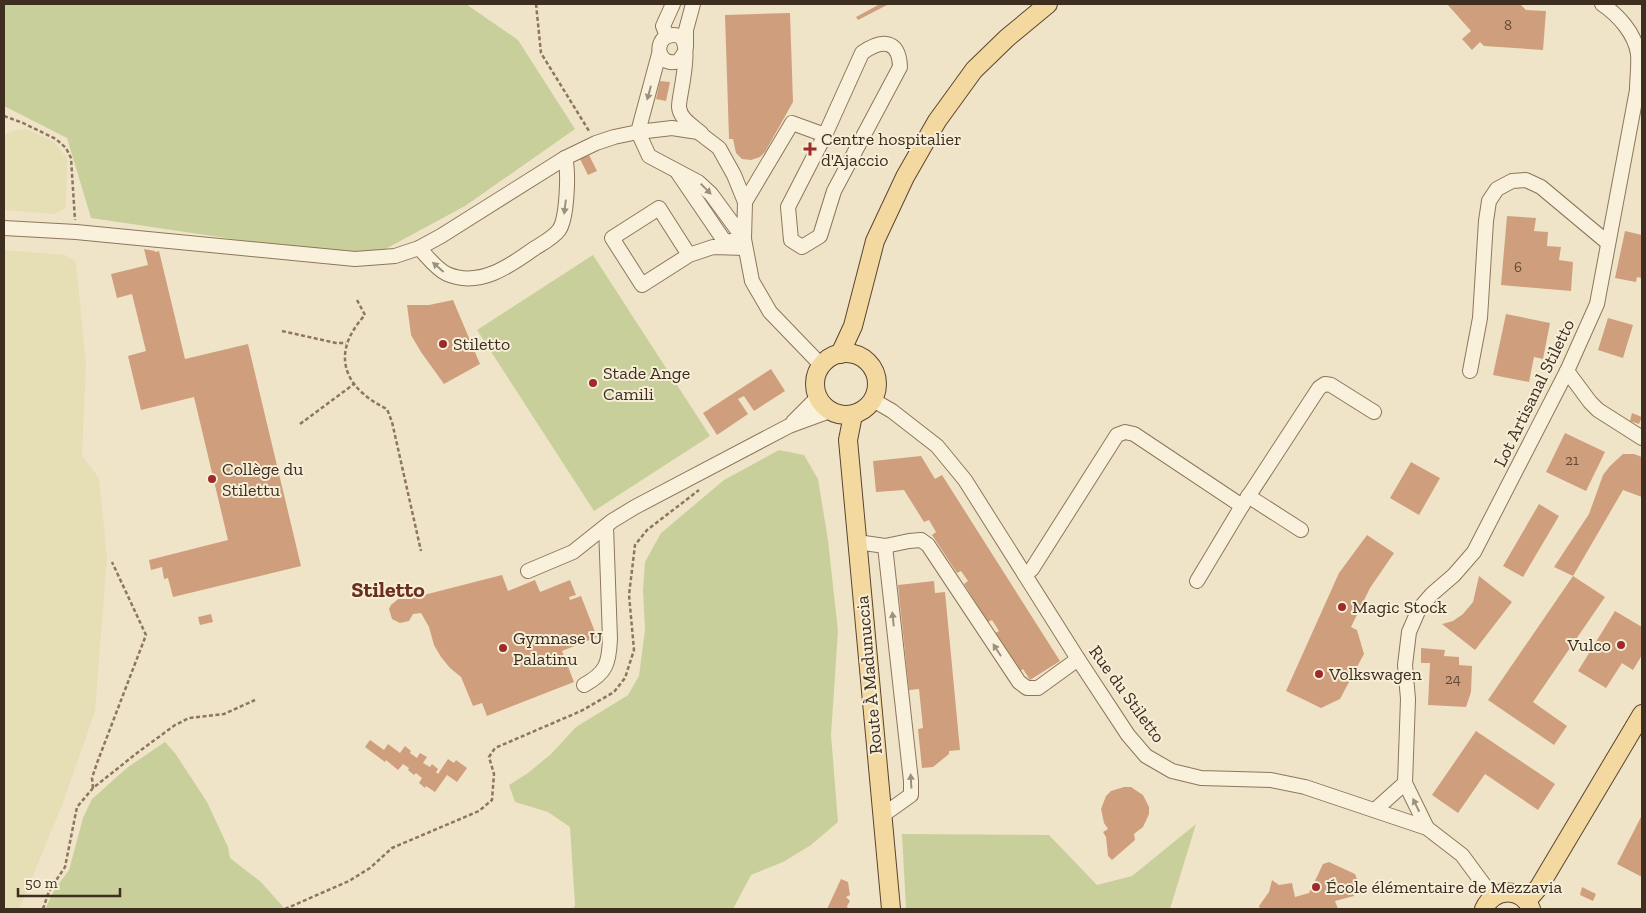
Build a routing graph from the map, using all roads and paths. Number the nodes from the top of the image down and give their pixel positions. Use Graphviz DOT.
graph roads {
  1 [pos="536,4"];
  2 [pos="673,4"];
  3 [pos="695,4"];
  4 [pos="1048,4"];
  5 [pos="1602,4"];
  6 [pos="681,46"];
  7 [pos="659,54"];
  8 [pos="4,116"];
  9 [pos="672,128"];
  10 [pos="638,132"];
  11 [pos="825,135"];
  12 [pos="705,137"];
  13 [pos="596,143"];
  14 [pos="565,158"];
  15 [pos="745,202"];
  16 [pos="4,228"];
  17 [pos="76,232"];
  18 [pos="1608,243"];
  19 [pos="744,244"];
  20 [pos="419,248"];
  21 [pos="689,255"];
  22 [pos="357,300"];
  23 [pos="853,326"];
  24 [pos="282,331"];
  25 [pos="346,343"];
  26 [pos="840,354"];
  27 [pos="859,356"];
  28 [pos="822,366"];
  29 [pos="1470,371"];
  30 [pos="1567,371"];
  31 [pos="354,384"];
  32 [pos="818,397"];
  33 [pos="873,400"];
  34 [pos="1374,412"];
  35 [pos="840,413"];
  36 [pos="300,424"];
  37 [pos="789,426"];
  38 [pos="1642,438"];
  39 [pos="706,484"];
  40 [pos="1245,501"];
  41 [pos="606,526"];
  42 [pos="1301,530"];
  43 [pos="857,542"];
  44 [pos="885,546"];
  45 [pos="421,551"];
  46 [pos="112,562"];
  47 [pos="528,571"];
  48 [pos="1025,575"];
  49 [pos="1197,581"];
  50 [pos="1078,659"];
  51 [pos="584,685"];
  52 [pos="255,700"];
  53 [pos="1642,714"];
  54 [pos="1405,783"];
  55 [pos="93,788"];
  56 [pos="1375,810"];
  57 [pos="883,814"];
  58 [pos="1427,828"];
  59 [pos="1488,903"];
  60 [pos="1529,905"];
  61 [pos="43,909"];
  62 [pos="285,909"];
  63 [pos="891,909"];
  1 -- 13 [label="path"];
  2 -- 6 [label="street"];
  3 -- 6 [label="street"];
  4 -- 23 [label="main road"];
  5 -- 18 [label="street, Lot Artisanal Stiletto"];
  6 -- 7 [label="street"];
  6 -- 7 [label="street"];
  6 -- 9 [label="street"];
  6 -- 12 [label="street"];
  7 -- 10 [label="street, one-way"];
  8 -- 17 [label="path"];
  9 -- 10 [label="street"];
  9 -- 12 [label="street"];
  10 -- 13 [label="street"];
  10 -- 19 [label="street, one-way"];
  11 -- 11 [label="street"];
  11 -- 15 [label="street"];
  12 -- 15 [label="street"];
  13 -- 14 [label="street"];
  14 -- 20 [label="street"];
  14 -- 20 [label="street, one-way"];
  15 -- 19 [label="street"];
  16 -- 17 [label="street"];
  17 -- 20 [label="street"];
  18 -- 29 [label="street"];
  18 -- 30 [label="street, Lot Artisanal Stiletto"];
  19 -- 21 [label="street"];
  19 -- 28 [label="street"];
  21 -- 21 [label="street"];
  22 -- 25 [label="path"];
  23 -- 26 [label="main road"];
  23 -- 27 [label="main road"];
  24 -- 25 [label="path"];
  25 -- 31 [label="path"];
  26 -- 27 [label="main road"];
  26 -- 28 [label="main road"];
  27 -- 33 [label="main road"];
  28 -- 32 [label="main road"];
  30 -- 38 [label="street"];
  30 -- 54 [label="street, Lot Artisanal Stiletto"];
  31 -- 36 [label="path"];
  31 -- 45 [label="path"];
  32 -- 35 [label="main road"];
  32 -- 37 [label="street"];
  33 -- 35 [label="main road"];
  33 -- 48 [label="street, Rue du Stiletto"];
  34 -- 40 [label="street"];
  35 -- 37 [label="street"];
  35 -- 43 [label="main road, Route À Madunuccia"];
  37 -- 41 [label="street"];
  39 -- 62 [label="path"];
  40 -- 42 [label="street"];
  40 -- 48 [label="street"];
  40 -- 49 [label="street"];
  41 -- 47 [label="street"];
  41 -- 51 [label="street"];
  43 -- 44 [label="street"];
  43 -- 57 [label="main road, Route À Madunuccia"];
  50 -- 44 [label="street, one-way"];
  57 -- 44 [label="street, one-way"];
  46 -- 55 [label="path"];
  48 -- 50 [label="street, Rue du Stiletto"];
  50 -- 56 [label="street, Rue du Stiletto"];
  52 -- 55 [label="path"];
  53 -- 60 [label="main road"];
  54 -- 56 [label="street"];
  58 -- 54 [label="street, one-way"];
  55 -- 61 [label="path"];
  56 -- 58 [label="street, Rue du Stiletto"];
  57 -- 63 [label="main road, Route À Madunuccia"];
  58 -- 59 [label="street, Rue du Stiletto"];
  59 -- 60 [label="main road"];
}
